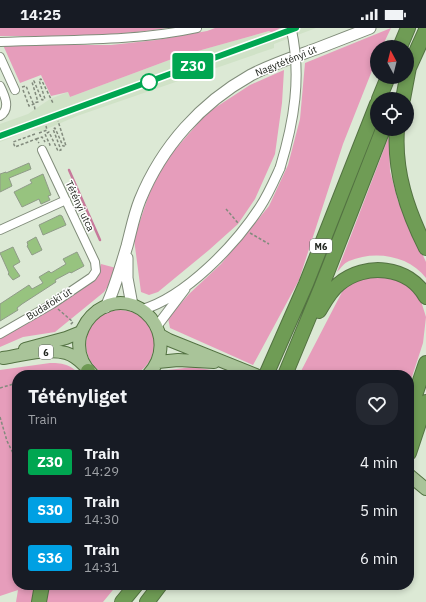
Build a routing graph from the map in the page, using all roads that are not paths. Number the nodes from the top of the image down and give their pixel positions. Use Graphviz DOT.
graph roads {
  1 [pos="197,28"];
  2 [pos="291,28"];
  3 [pos="370,28"];
  4 [pos="408,28"];
  5 [pos="426,30"];
  6 [pos="403,40"];
  7 [pos="0,42"];
  8 [pos="414,57"];
  9 [pos="0,59"];
  10 [pos="0,86"];
  11 [pos="15,90"];
  12 [pos="0,116"];
  13 [pos="370,122"];
  14 [pos="380,136"];
  15 [pos="397,136"];
  16 [pos="44,148"];
  17 [pos="66,200"];
  18 [pos="0,230"];
  19 [pos="126,247"];
  20 [pos="426,248"];
  21 [pos="96,271"];
  22 [pos="192,281"];
  23 [pos="426,296"];
  24 [pos="106,306"];
  25 [pos="136,308"];
  26 [pos="159,331"];
  27 [pos="81,332"];
  28 [pos="0,334"];
  29 [pos="296,349"];
  30 [pos="2,359"];
  31 [pos="158,362"];
  32 [pos="225,363"];
  33 [pos="426,363"];
  34 [pos="288,369"];
  35 [pos="87,370"];
  36 [pos="88,370"];
  37 [pos="153,370"];
  38 [pos="243,370"];
  39 [pos="268,370"];
  40 [pos="414,398"];
  41 [pos="426,402"];
  42 [pos="414,436"];
  43 [pos="414,479"];
  44 [pos="426,489"];
  45 [pos="41,590"];
  46 [pos="132,590"];
  47 [pos="156,590"];
  48 [pos="40,602"];
  49 [pos="122,602"];
  50 [pos="147,602"];
  1 -- 7 [label="street"];
  2 -- 22 [label="street, bridge"];
  3 -- 19 [label="main road, Nagytétényi út"];
  4 -- 6 [label="highway"];
  5 -- 8 [label="highway"];
  9 -- 11 [label="street"];
  10 -- 12 [label="street"];
  13 -- 39 [label="highway, M6"];
  14 -- 29 [label="highway, M6"];
  15 -- 20 [label="highway"];
  16 -- 17 [label="street, Tétényi utca"];
  17 -- 18 [label="street"];
  17 -- 21 [label="street, Tétényi utca"];
  19 -- 24 [label="main road, Nagytétényi út"];
  19 -- 25 [label="main road, Nagytétényi út"];
  21 -- 28 [label="street, Budafoki út"];
  22 -- 25 [label="street"];
  22 -- 26 [label="street"];
  23 -- 29 [label="highway"];
  24 -- 25 [label="main road"];
  24 -- 27 [label="main road"];
  25 -- 26 [label="main road"];
  26 -- 31 [label="main road"];
  26 -- 32 [label="main road"];
  27 -- 30 [label="main road, 6"];
  27 -- 36 [label="main road, 6"];
  29 -- 34 [label="highway, M6"];
  30 -- 35 [label="main road, 6"];
  31 -- 32 [label="main road"];
  31 -- 37 [label="main road"];
  32 -- 38 [label="main road"];
  33 -- 40 [label="highway"];
  41 -- 42 [label="highway"];
  43 -- 44 [label="main road"];
  45 -- 48 [label="highway"];
  46 -- 49 [label="highway"];
  47 -- 50 [label="highway"];
}
